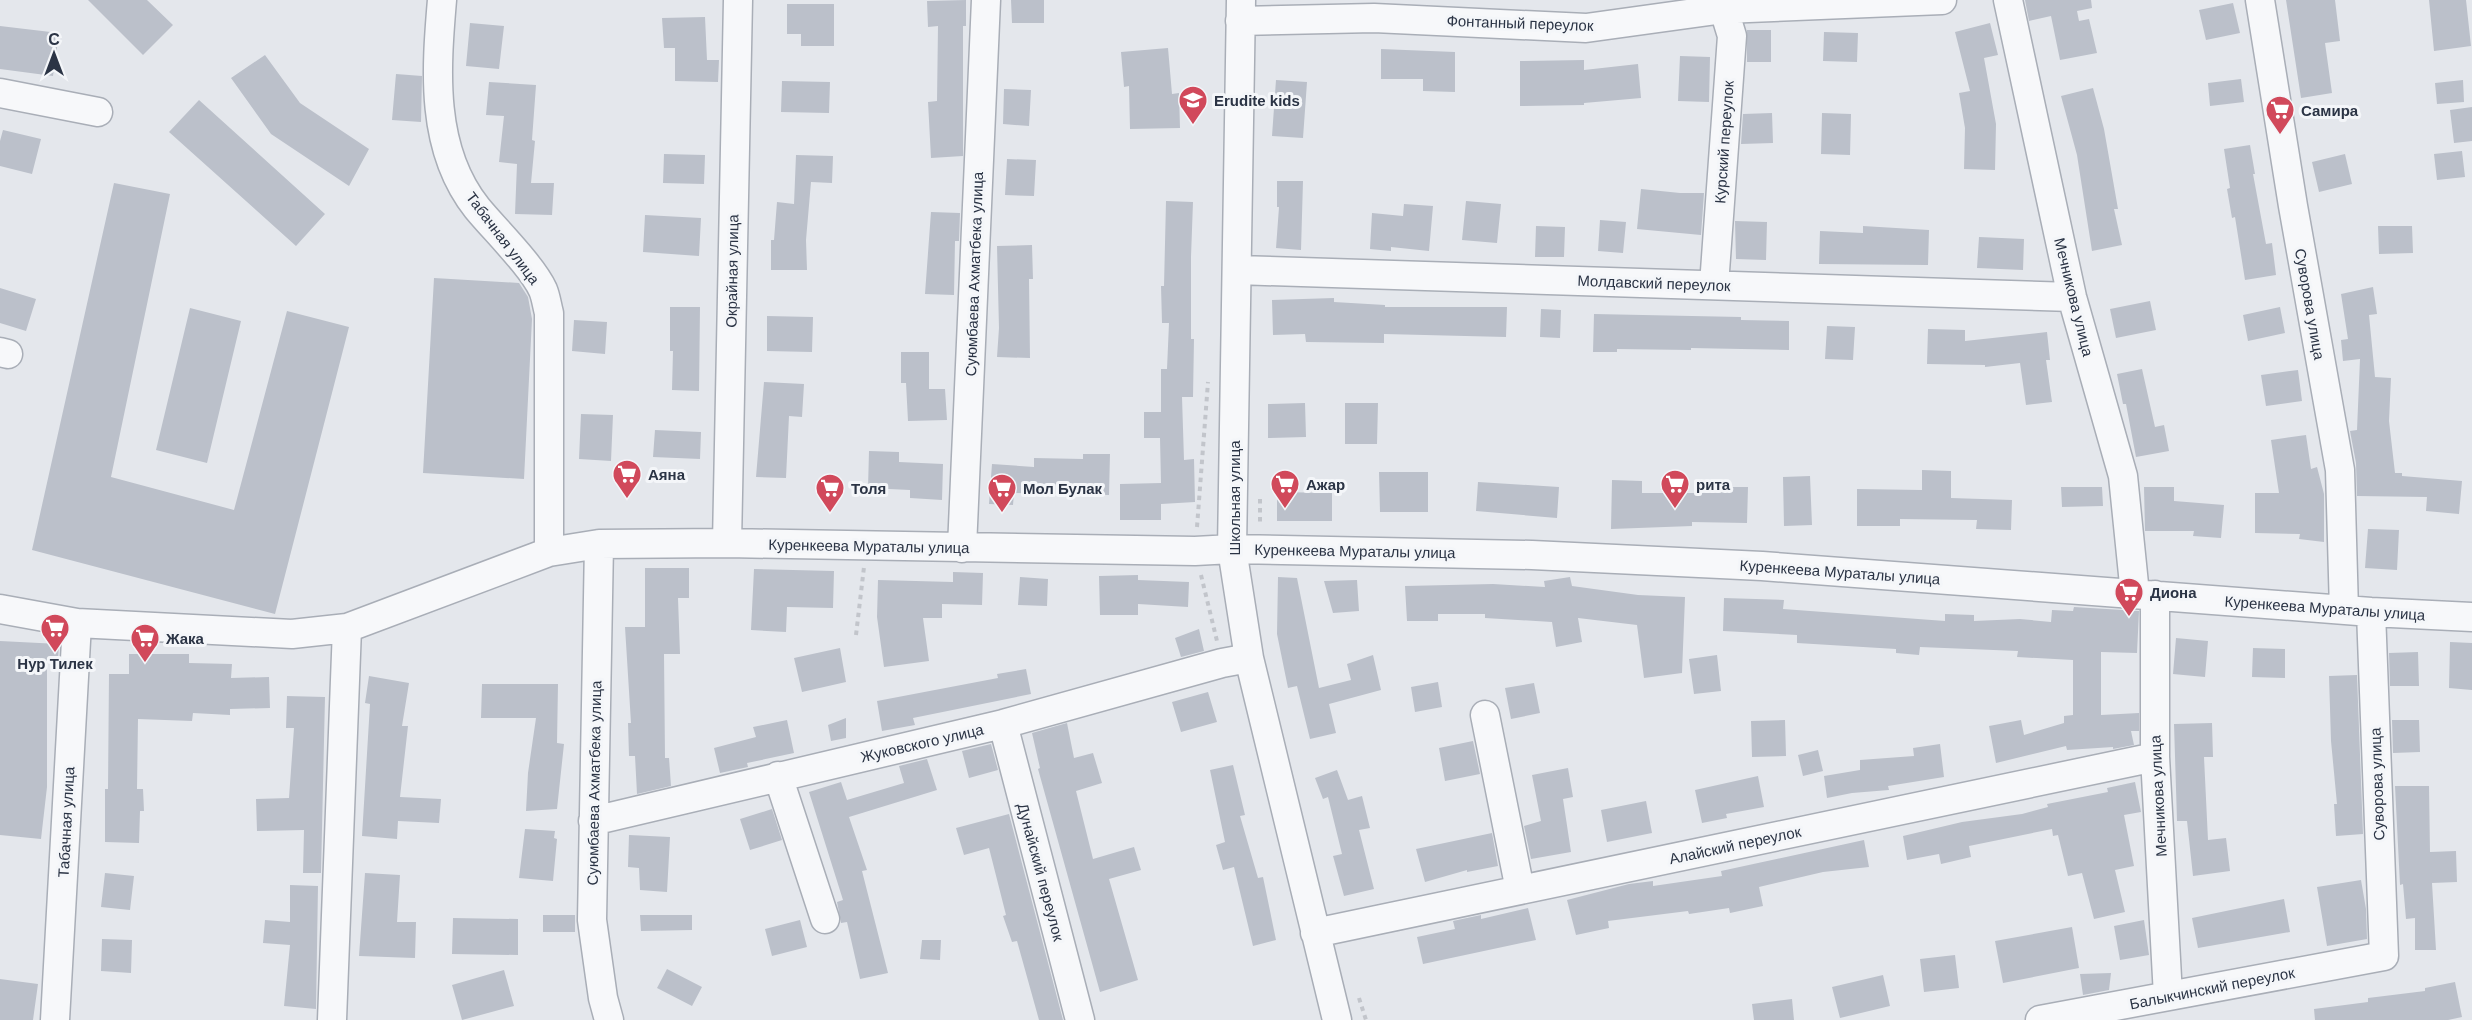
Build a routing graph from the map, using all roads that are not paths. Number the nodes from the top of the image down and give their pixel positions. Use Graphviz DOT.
graph roads {
  1 [pos="442,0"];
  2 [pos="738,0"];
  3 [pos="986,0"];
  4 [pos="1942,0"];
  5 [pos="2008,0"];
  6 [pos="2260,0"];
  7 [pos="1723,5"];
  8 [pos="1241,11"];
  9 [pos="0,93"];
  10 [pos="98,112"];
  11 [pos="1237,270"];
  12 [pos="1714,285"];
  13 [pos="2072,297"];
  14 [pos="727,543"];
  15 [pos="599,544"];
  16 [pos="962,548"];
  17 [pos="1232,549"];
  18 [pos="549,552"];
  19 [pos="2145,594"];
  20 [pos="0,609"];
  21 [pos="2357,611"];
  22 [pos="2472,617"];
  23 [pos="77,623"];
  24 [pos="347,628"];
  25 [pos="1249,658"];
  26 [pos="1485,714"];
  27 [pos="1003,724"];
  28 [pos="2155,757"];
  29 [pos="778,776"];
  30 [pos="593,821"];
  31 [pos="1520,890"];
  32 [pos="825,919"];
  33 [pos="1316,933"];
  34 [pos="2384,956"];
  35 [pos="2168,996"];
  36 [pos="55,1020"];
  37 [pos="333,1020"];
  38 [pos="609,1020"];
  39 [pos="1080,1020"];
  40 [pos="1337,1020"];
  41 [pos="2040,1020"];
  1 -- 18 [label="street, Табачная улица"];
  2 -- 14 [label="street, Окрайная улица"];
  3 -- 16 [label="street, Суюмбаева Ахматбека улица"];
  4 -- 7 [label="street, Фонтанный переулок"];
  5 -- 13 [label="street, Мечникова улица"];
  6 -- 21 [label="street, Суворова улица"];
  7 -- 8 [label="street, Фонтанный переулок"];
  7 -- 12 [label="street, Курский переулок"];
  8 -- 11 [label="street, Школьная улица"];
  9 -- 10 [label="street"];
  11 -- 12 [label="street, Молдавский переулок"];
  11 -- 17 [label="street, Школьная улица"];
  12 -- 13 [label="street, Молдавский переулок"];
  13 -- 19 [label="street, Мечникова улица"];
  14 -- 15 [label="street, Куренкеева Мураталы улица"];
  14 -- 16 [label="street, Куренкеева Мураталы улица"];
  15 -- 18 [label="street, Куренкеева Мураталы улица"];
  15 -- 30 [label="street, Суюмбаева Ахматбека улица"];
  16 -- 17 [label="street, Куренкеева Мураталы улица"];
  17 -- 19 [label="street, Куренкеева Мураталы улица"];
  17 -- 25 [label="street, Школьная улица"];
  18 -- 24 [label="street, Куренкеева Мураталы улица"];
  19 -- 21 [label="street, Куренкеева Мураталы улица"];
  19 -- 28 [label="street, Мечникова улица"];
  20 -- 23 [label="street, Куренкеева Мураталы улица"];
  21 -- 22 [label="street, Куренкеева Мураталы улица"];
  21 -- 34 [label="street, Суворова улица"];
  23 -- 24 [label="street, Куренкеева Мураталы улица"];
  23 -- 36 [label="street, Табачная улица"];
  24 -- 37 [label="street"];
  25 -- 27 [label="street, Жуковского улица"];
  25 -- 33 [label="street, Школьная улица"];
  26 -- 31 [label="street"];
  27 -- 29 [label="street, Жуковского улица"];
  27 -- 39 [label="street, Дунайский переулок"];
  28 -- 31 [label="street, Алайский переулок"];
  28 -- 35 [label="street, Мечникова улица"];
  29 -- 30 [label="street, Жуковского улица"];
  29 -- 32 [label="street"];
  30 -- 38 [label="street, Суюмбаева Ахматбека улица"];
  31 -- 33 [label="street, Алайский переулок"];
  33 -- 40 [label="street, Школьная улица"];
  34 -- 35 [label="street, Балыкчинский переулок"];
  35 -- 41 [label="street, Балыкчинский переулок"];
}
